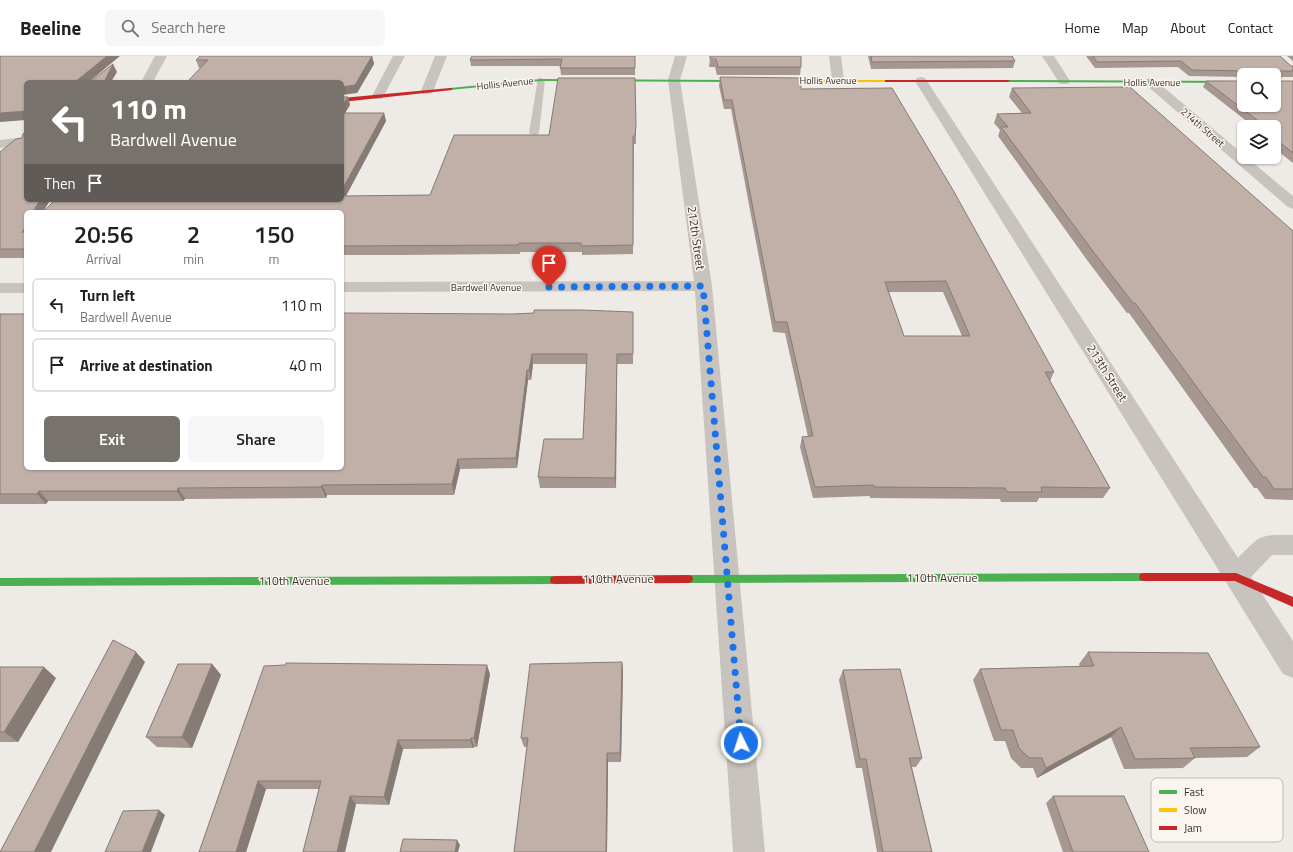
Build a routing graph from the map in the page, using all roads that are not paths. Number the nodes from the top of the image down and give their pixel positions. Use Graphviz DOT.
graph roads {
  1 [pos="161,56"];
  2 [pos="399,56"];
  3 [pos="441,56"];
  4 [pos="681,56"];
  5 [pos="835,56"];
  6 [pos="1048,56"];
  7 [pos="148,80"];
  8 [pos="542,80"];
  9 [pos="674,80"];
  10 [pos="838,80"];
  11 [pos="921,80"];
  12 [pos="1064,82"];
  13 [pos="1150,82"];
  14 [pos="1237,82"];
  15 [pos="427,91"];
  16 [pos="378,96"];
  17 [pos="344,100"];
  18 [pos="534,134"];
  19 [pos="24,141"];
  20 [pos="0,144"];
  21 [pos="1293,204"];
  22 [pos="703,286"];
  23 [pos="344,287"];
  24 [pos="0,288"];
  25 [pos="24,288"];
  26 [pos="1293,545"];
  27 [pos="1236,577"];
  28 [pos="728,579"];
  29 [pos="0,582"];
  30 [pos="1293,602"];
  31 [pos="1293,665"];
  32 [pos="749,852"];
  1 -- 7 [label="street"];
  2 -- 16 [label="street"];
  3 -- 15 [label="street"];
  4 -- 9 [label="street, 212th Street"];
  5 -- 10 [label="street"];
  6 -- 12 [label="street"];
  8 -- 9 [label="street, Hollis Avenue"];
  8 -- 15 [label="street, Hollis Avenue"];
  8 -- 18 [label="lane"];
  9 -- 10 [label="street, Hollis Avenue"];
  9 -- 22 [label="street, 212th Street"];
  10 -- 11 [label="street, Hollis Avenue"];
  11 -- 12 [label="street, Hollis Avenue"];
  11 -- 27 [label="street, 213th Street"];
  12 -- 13 [label="street, Hollis Avenue"];
  13 -- 14 [label="street, Hollis Avenue"];
  13 -- 21 [label="street, 214th Street"];
  15 -- 16 [label="street, Hollis Avenue"];
  16 -- 17 [label="street, Hollis Avenue"];
  19 -- 20 [label="street"];
  22 -- 23 [label="street, Bardwell Avenue"];
  22 -- 28 [label="street, 212th Street"];
  24 -- 25 [label="street"];
  26 -- 27 [label="street"];
  27 -- 28 [label="street, 110th Avenue"];
  27 -- 30 [label="street, 110th Avenue"];
  27 -- 31 [label="street, 213th Street"];
  28 -- 29 [label="street, 110th Avenue"];
  28 -- 32 [label="street, 212th Street"];
}
